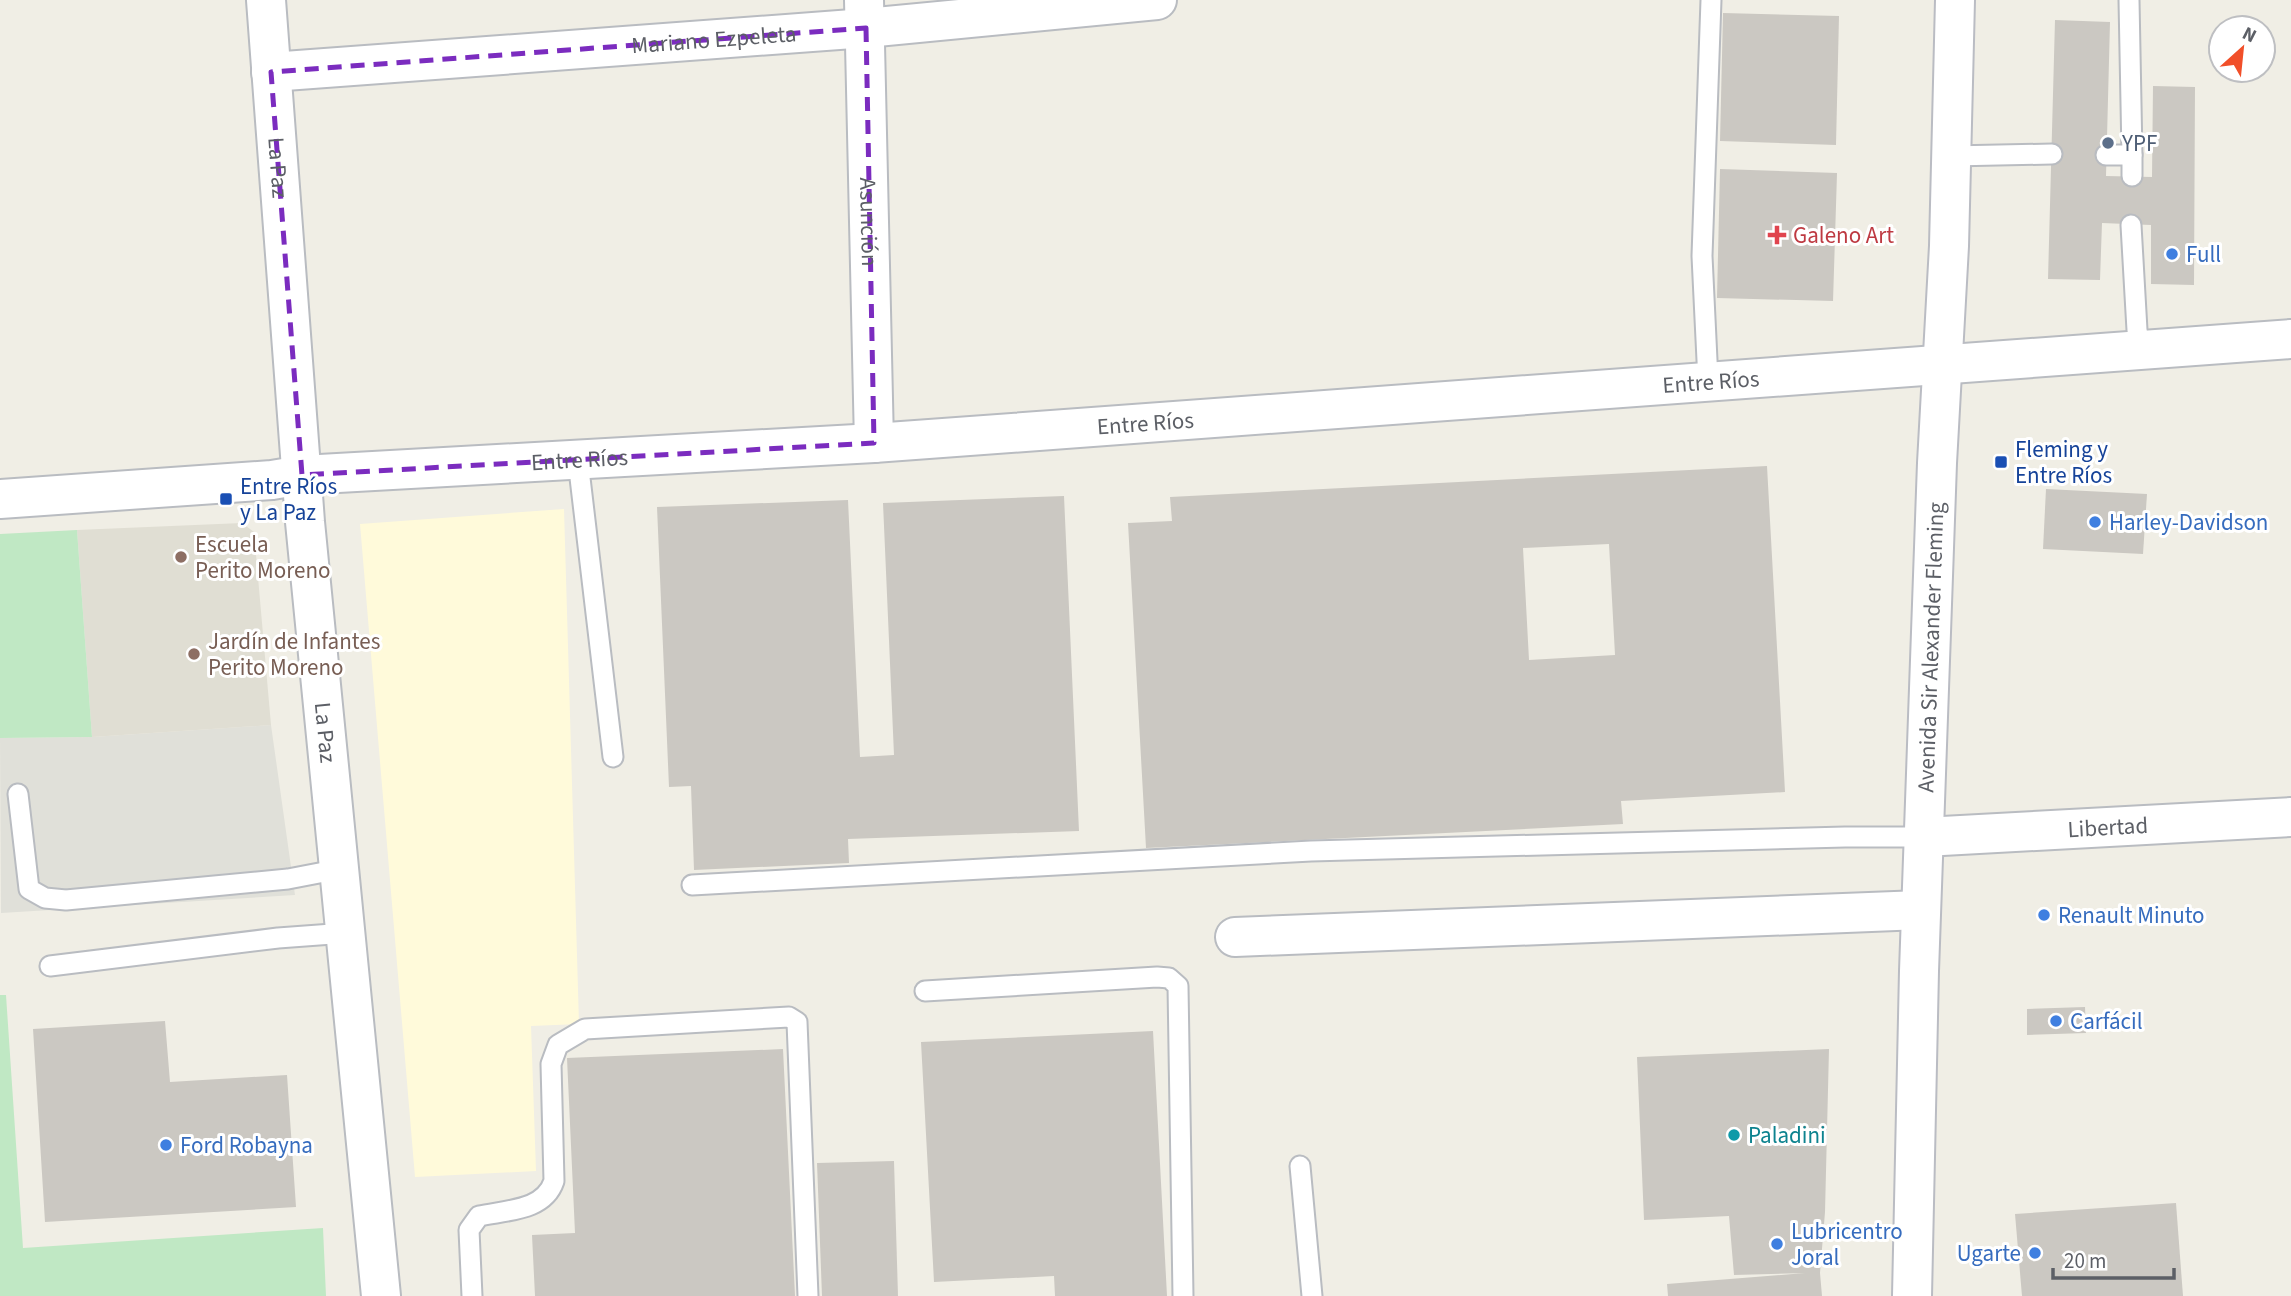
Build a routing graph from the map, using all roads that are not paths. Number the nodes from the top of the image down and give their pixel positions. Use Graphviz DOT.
graph roads {
  1 [pos="266,0"];
  2 [pos="1157,0"];
  3 [pos="1711,0"];
  4 [pos="1955,0"];
  5 [pos="2129,0"];
  6 [pos="865,14"];
  7 [pos="271,72"];
  8 [pos="2052,154"];
  9 [pos="2106,155"];
  10 [pos="2132,155"];
  11 [pos="1951,156"];
  12 [pos="2132,176"];
  13 [pos="2131,225"];
  14 [pos="2291,339"];
  15 [pos="2141,350"];
  16 [pos="1944,363"];
  17 [pos="1708,381"];
  18 [pos="874,443"];
  19 [pos="578,461"];
  20 [pos="302,475"];
  21 [pos="0,499"];
  22 [pos="613,757"];
  23 [pos="18,794"];
  24 [pos="2291,817"];
  25 [pos="1924,837"];
  26 [pos="340,869"];
  27 [pos="692,885"];
  28 [pos="1921,911"];
  29 [pos="346,933"];
  30 [pos="1235,937"];
  31 [pos="50,965"];
  32 [pos="925,991"];
  33 [pos="1300,1166"];
  34 [pos="381,1296"];
  35 [pos="472,1296"];
  36 [pos="808,1296"];
  37 [pos="1183,1296"];
  38 [pos="1312,1296"];
  39 [pos="1912,1296"];
  1 -- 7 [label="street, La Paz"];
  2 -- 6 [label="street, Mariano Ezpeleta"];
  3 -- 17 [label="lane"];
  4 -- 11 [label="street, Avenida Sir Alexander Fleming"];
  5 -- 10 [label="lane"];
  6 -- 7 [label="street, Mariano Ezpeleta"];
  6 -- 18 [label="street, Asunción"];
  7 -- 20 [label="street, La Paz"];
  8 -- 11 [label="lane"];
  9 -- 10 [label="lane"];
  10 -- 12 [label="lane"];
  11 -- 16 [label="street, Avenida Sir Alexander Fleming"];
  13 -- 15 [label="lane"];
  14 -- 15 [label="street, Entre Ríos"];
  15 -- 16 [label="street, Entre Ríos"];
  16 -- 17 [label="street, Entre Ríos"];
  16 -- 25 [label="street, Avenida Sir Alexander Fleming"];
  17 -- 18 [label="street, Entre Ríos"];
  18 -- 19 [label="street, Entre Ríos"];
  19 -- 20 [label="street, Entre Ríos"];
  19 -- 22 [label="lane"];
  20 -- 21 [label="street, Entre Ríos"];
  20 -- 26 [label="street, La Paz"];
  23 -- 26 [label="lane"];
  24 -- 25 [label="street, Libertad"];
  25 -- 27 [label="lane"];
  25 -- 28 [label="street, Avenida Sir Alexander Fleming"];
  26 -- 29 [label="street, La Paz"];
  28 -- 30 [label="street"];
  28 -- 39 [label="street, Avenida Sir Alexander Fleming"];
  29 -- 31 [label="lane"];
  29 -- 34 [label="street, La Paz"];
  32 -- 37 [label="lane"];
  33 -- 38 [label="lane"];
  35 -- 36 [label="lane"];
}
